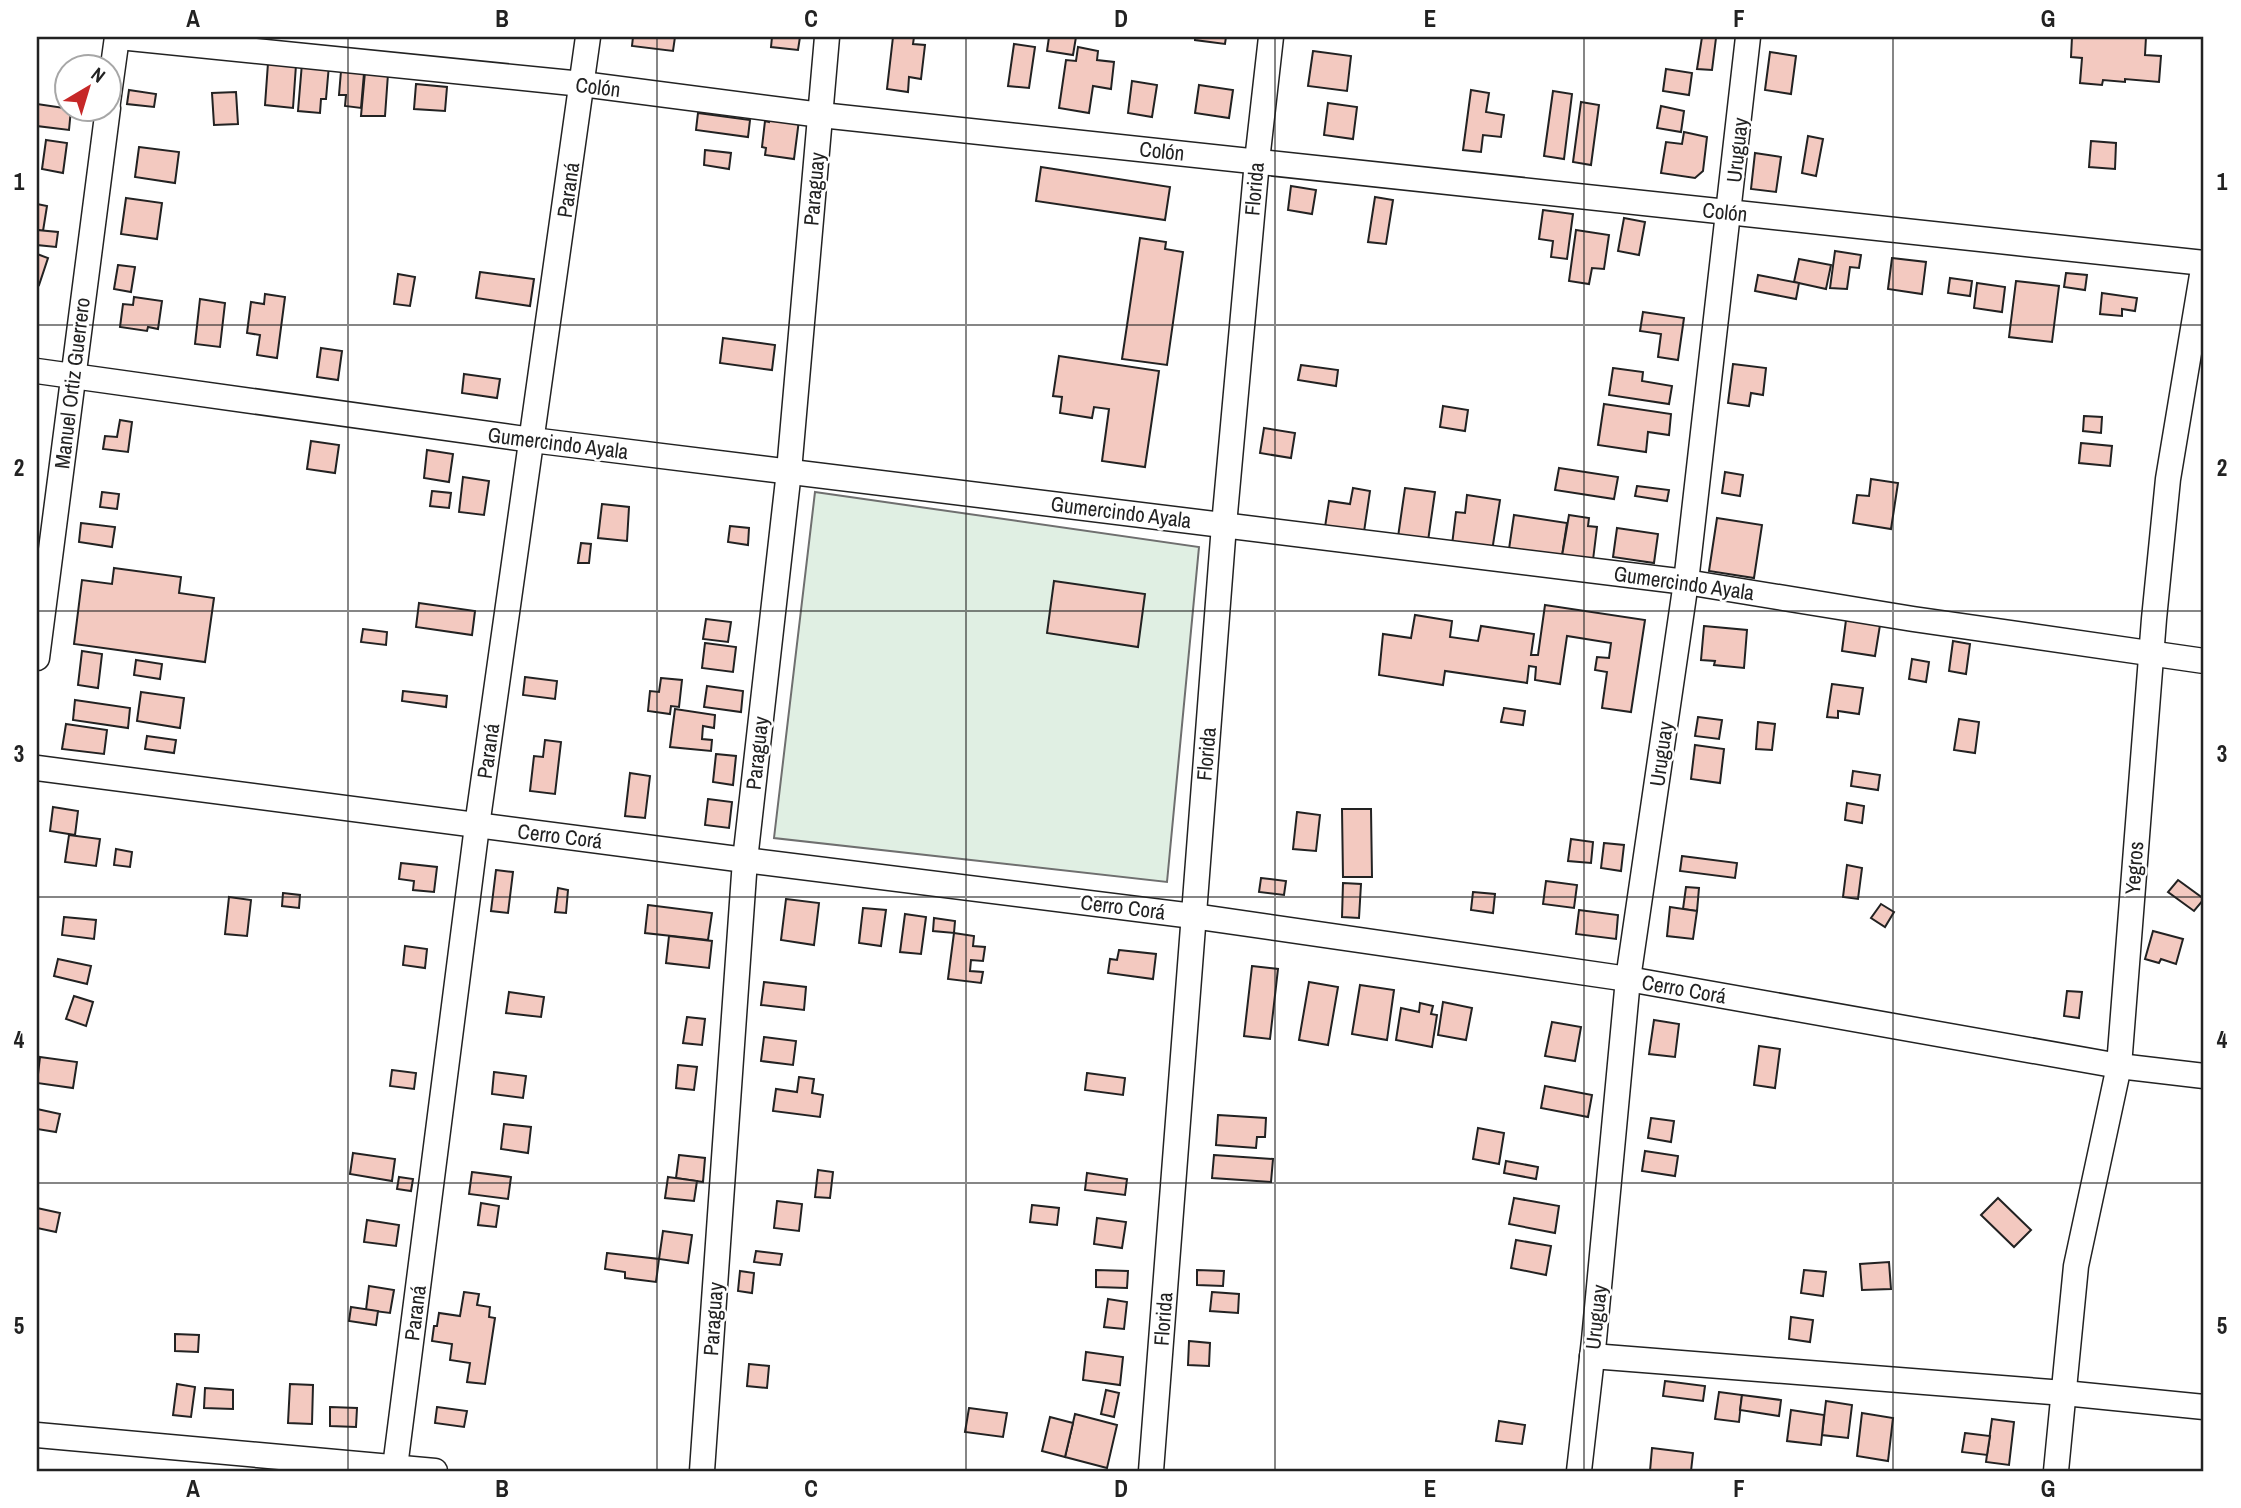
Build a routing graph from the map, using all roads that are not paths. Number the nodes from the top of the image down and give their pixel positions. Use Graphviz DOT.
graph roads {
  1 [pos="118,37"];
  2 [pos="588,37"];
  3 [pos="827,37"];
  4 [pos="1271,37"];
  5 [pos="1748,37"];
  6 [pos="582,84"];
  7 [pos="821,115"];
  8 [pos="106,122"];
  9 [pos="1257,161"];
  10 [pos="1730,212"];
  11 [pos="2204,263"];
  12 [pos="37,370"];
  13 [pos="74,376"];
  14 [pos="532,440"];
  15 [pos="789,471"];
  16 [pos="1224,525"];
  17 [pos="1686,582"];
  18 [pos="2151,654"];
  19 [pos="37,658"];
  20 [pos="2204,661"];
  21 [pos="37,768"];
  22 [pos="477,825"];
  23 [pos="746,860"];
  24 [pos="1193,916"];
  25 [pos="1628,979"];
  26 [pos="2119,1066"];
  27 [pos="2204,1076"];
  28 [pos="1592,1356"];
  29 [pos="2064,1393"];
  30 [pos="2204,1407"];
  31 [pos="37,1435"];
  32 [pos="395,1467"];
  33 [pos="435,1471"];
  34 [pos="702,1471"];
  35 [pos="1151,1471"];
  36 [pos="1579,1471"];
  37 [pos="2056,1471"];
  1 -- 6 [label="street, Colón"];
  2 -- 6 [label="street, Paraná"];
  3 -- 7 [label="street, Paraguay"];
  4 -- 9 [label="street, Florida"];
  5 -- 10 [label="street, Uruguay"];
  6 -- 7 [label="street, Colón"];
  6 -- 14 [label="street, Paraná"];
  7 -- 9 [label="street, Colón"];
  7 -- 15 [label="street, Paraguay"];
  8 -- 13 [label="street, Manuel Ortiz Guerrero"];
  9 -- 10 [label="street, Colón"];
  9 -- 16 [label="street, Florida"];
  10 -- 11 [label="street, Colón"];
  10 -- 17 [label="street, Uruguay"];
  11 -- 18 [label="street, Yegros"];
  12 -- 13 [label="street, Gumercindo Ayala"];
  13 -- 14 [label="street, Gumercindo Ayala"];
  13 -- 19 [label="street, Manuel Ortiz Guerrero"];
  14 -- 15 [label="street, Gumercindo Ayala"];
  14 -- 22 [label="street, Paraná"];
  15 -- 16 [label="street, Gumercindo Ayala"];
  15 -- 23 [label="street, Paraguay"];
  16 -- 17 [label="street, Gumercindo Ayala"];
  16 -- 24 [label="street, Florida"];
  17 -- 18 [label="street, Gumercindo Ayala"];
  17 -- 25 [label="street, Uruguay"];
  18 -- 20 [label="street, Gumercindo Ayala"];
  18 -- 26 [label="street, Yegros"];
  21 -- 22 [label="street, Cerro Corá"];
  22 -- 23 [label="street, Cerro Corá"];
  22 -- 32 [label="street, Paraná"];
  23 -- 24 [label="street, Cerro Corá"];
  23 -- 34 [label="street, Paraguay"];
  24 -- 25 [label="street, Cerro Corá"];
  24 -- 35 [label="street, Florida"];
  25 -- 26 [label="street, Cerro Corá"];
  25 -- 28 [label="street, Uruguay"];
  26 -- 27 [label="street, Cerro Corá"];
  26 -- 29 [label="street, Yegros"];
  28 -- 29 [label="street"];
  28 -- 36 [label="street, Uruguay"];
  29 -- 30 [label="street"];
  29 -- 37 [label="street, Yegros"];
  31 -- 32 [label="street"];
  32 -- 33 [label="street"];
}
